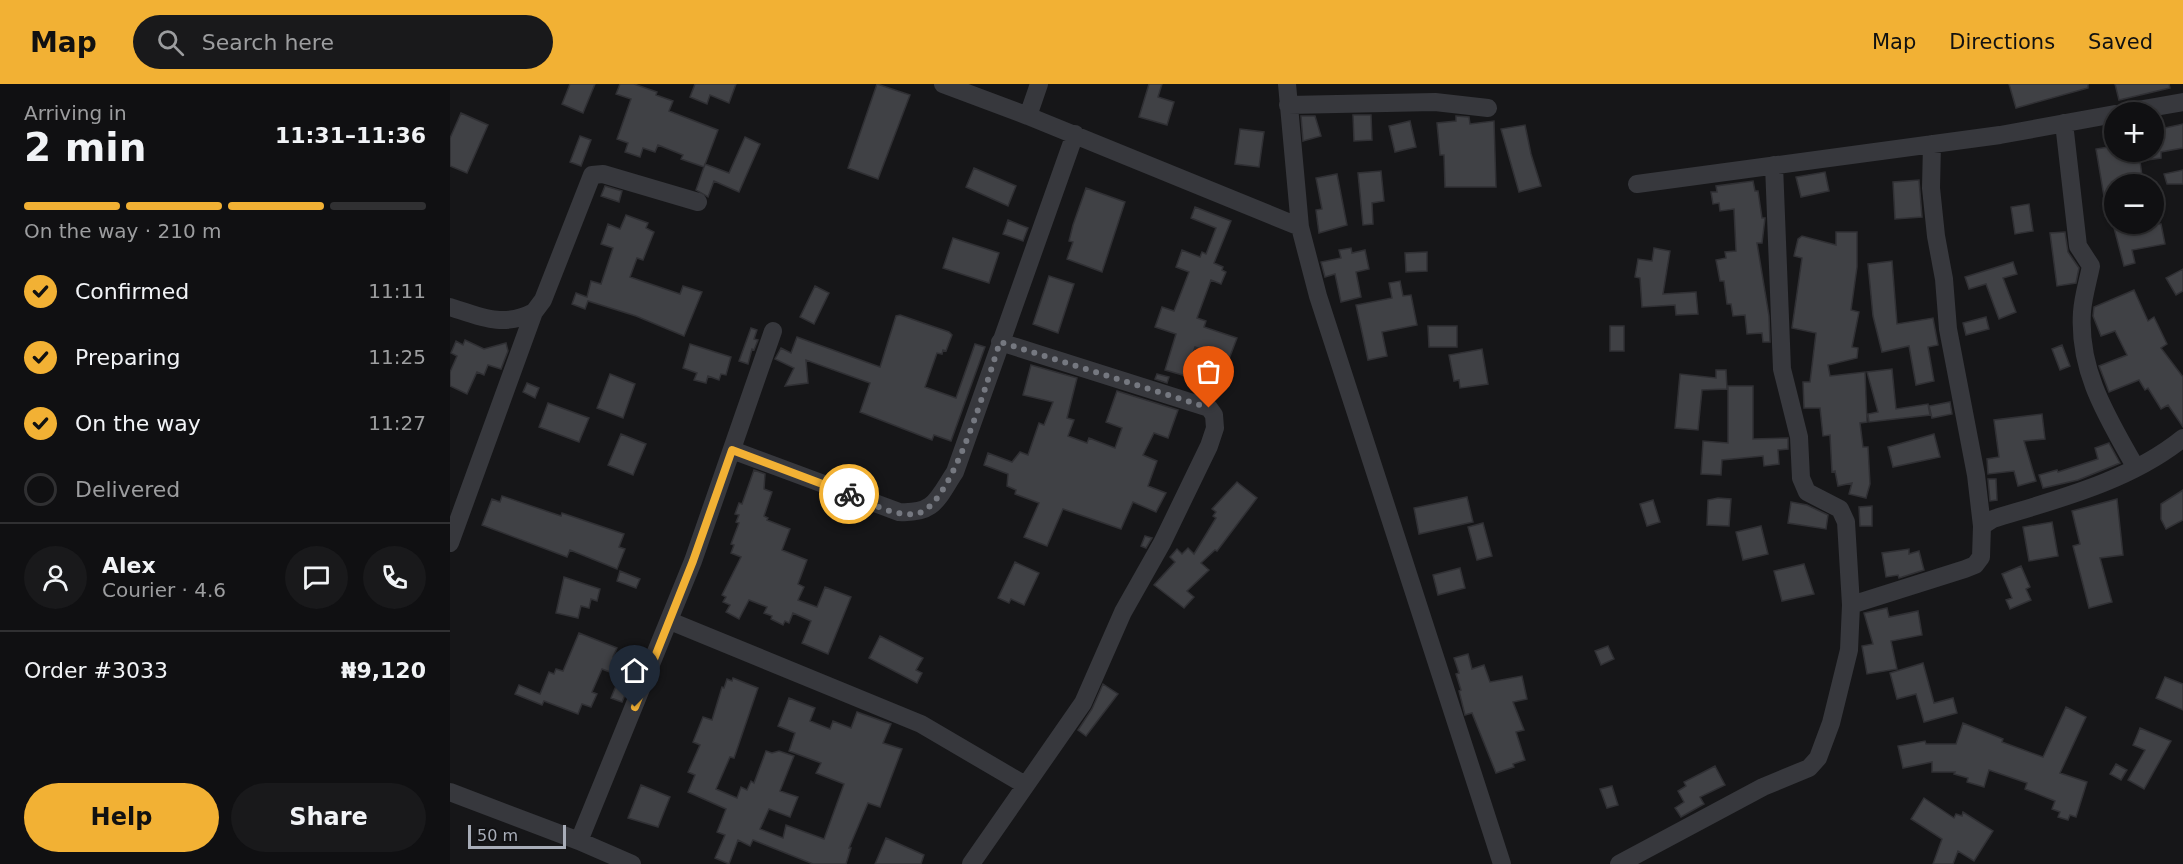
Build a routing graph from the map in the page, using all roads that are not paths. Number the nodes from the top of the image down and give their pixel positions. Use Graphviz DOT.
graph roads {
  1 [pos="943,84"];
  2 [pos="1039,84"];
  3 [pos="1287,84"];
  4 [pos="2183,102"];
  5 [pos="1288,105"];
  6 [pos="2164,105"];
  7 [pos="1488,108"];
  8 [pos="1028,116"];
  9 [pos="2104,116"];
  10 [pos="2064,123"];
  11 [pos="1075,134"];
  12 [pos="1932,144"];
  13 [pos="1774,165"];
  14 [pos="1637,184"];
  15 [pos="698,202"];
  16 [pos="1300,226"];
  17 [pos="450,307"];
  18 [pos="534,312"];
  19 [pos="773,332"];
  20 [pos="1000,342"];
  21 [pos="2183,438"];
  22 [pos="732,450"];
  23 [pos="2136,468"];
  24 [pos="1982,526"];
  25 [pos="450,543"];
  26 [pos="1851,605"];
  27 [pos="670,621"];
  28 [pos="1025,784"];
  29 [pos="450,792"];
  30 [pos="579,841"];
  31 [pos="632,864"];
  32 [pos="971,864"];
  33 [pos="1502,864"];
  34 [pos="1619,864"];
  1 -- 8 [label="street"];
  2 -- 8 [label="street"];
  3 -- 5 [label="street"];
  4 -- 6 [label="street"];
  5 -- 7 [label="street"];
  5 -- 16 [label="street"];
  8 -- 11 [label="street"];
  9 -- 10 [label="street"];
  10 -- 12 [label="street"];
  10 -- 23 [label="street"];
  11 -- 16 [label="street"];
  11 -- 20 [label="street"];
  12 -- 13 [label="street"];
  12 -- 24 [label="street"];
  13 -- 14 [label="street"];
  13 -- 26 [label="street"];
  15 -- 18 [label="street"];
  16 -- 33 [label="street"];
  17 -- 18 [label="street"];
  18 -- 25 [label="street"];
  19 -- 22 [label="street"];
  20 -- 22 [label="street"];
  20 -- 28 [label="street"];
  21 -- 23 [label="street"];
  22 -- 27 [label="street"];
  23 -- 24 [label="street"];
  24 -- 26 [label="street"];
  26 -- 34 [label="street"];
  27 -- 28 [label="street"];
  27 -- 30 [label="street"];
  28 -- 32 [label="street"];
  29 -- 30 [label="street"];
  30 -- 31 [label="street"];
}
